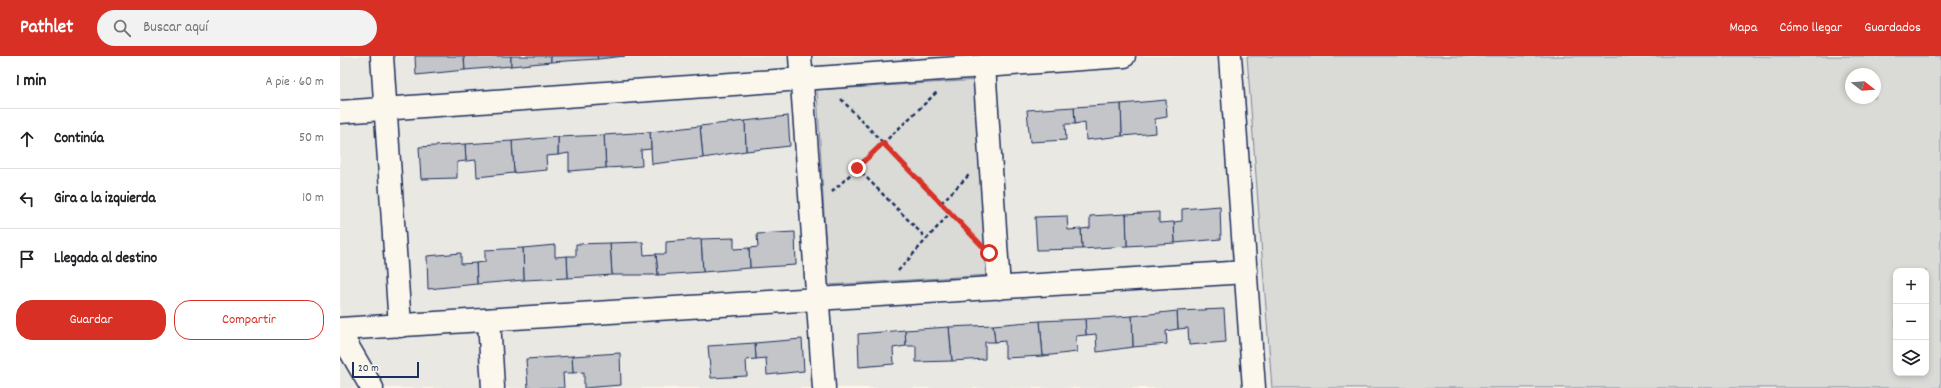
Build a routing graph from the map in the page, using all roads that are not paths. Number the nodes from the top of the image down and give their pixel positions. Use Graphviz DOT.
graph roads {
  1 [pos="382,56"];
  2 [pos="800,56"];
  3 [pos="1124,56"];
  4 [pos="1230,56"];
  5 [pos="984,66"];
  6 [pos="802,79"];
  7 [pos="385,108"];
  8 [pos="340,112"];
  9 [pos="1246,272"];
  10 [pos="999,288"];
  11 [pos="817,299"];
  12 [pos="489,320"];
  13 [pos="400,326"];
  14 [pos="340,329"];
  15 [pos="340,333"];
  16 [pos="372,388"];
  17 [pos="493,388"];
  18 [pos="824,388"];
  19 [pos="1254,388"];
  1 -- 7 [label="street"];
  2 -- 6 [label="street"];
  3 -- 5 [label="street"];
  4 -- 9 [label="street"];
  5 -- 6 [label="street"];
  5 -- 10 [label="street"];
  6 -- 7 [label="street"];
  6 -- 11 [label="street"];
  7 -- 8 [label="street"];
  7 -- 13 [label="street"];
  9 -- 10 [label="street"];
  9 -- 19 [label="street"];
  10 -- 11 [label="street"];
  11 -- 12 [label="street"];
  11 -- 18 [label="street"];
  12 -- 13 [label="street"];
  12 -- 17 [label="street"];
  13 -- 14 [label="street"];
  15 -- 16 [label="street"];
}
